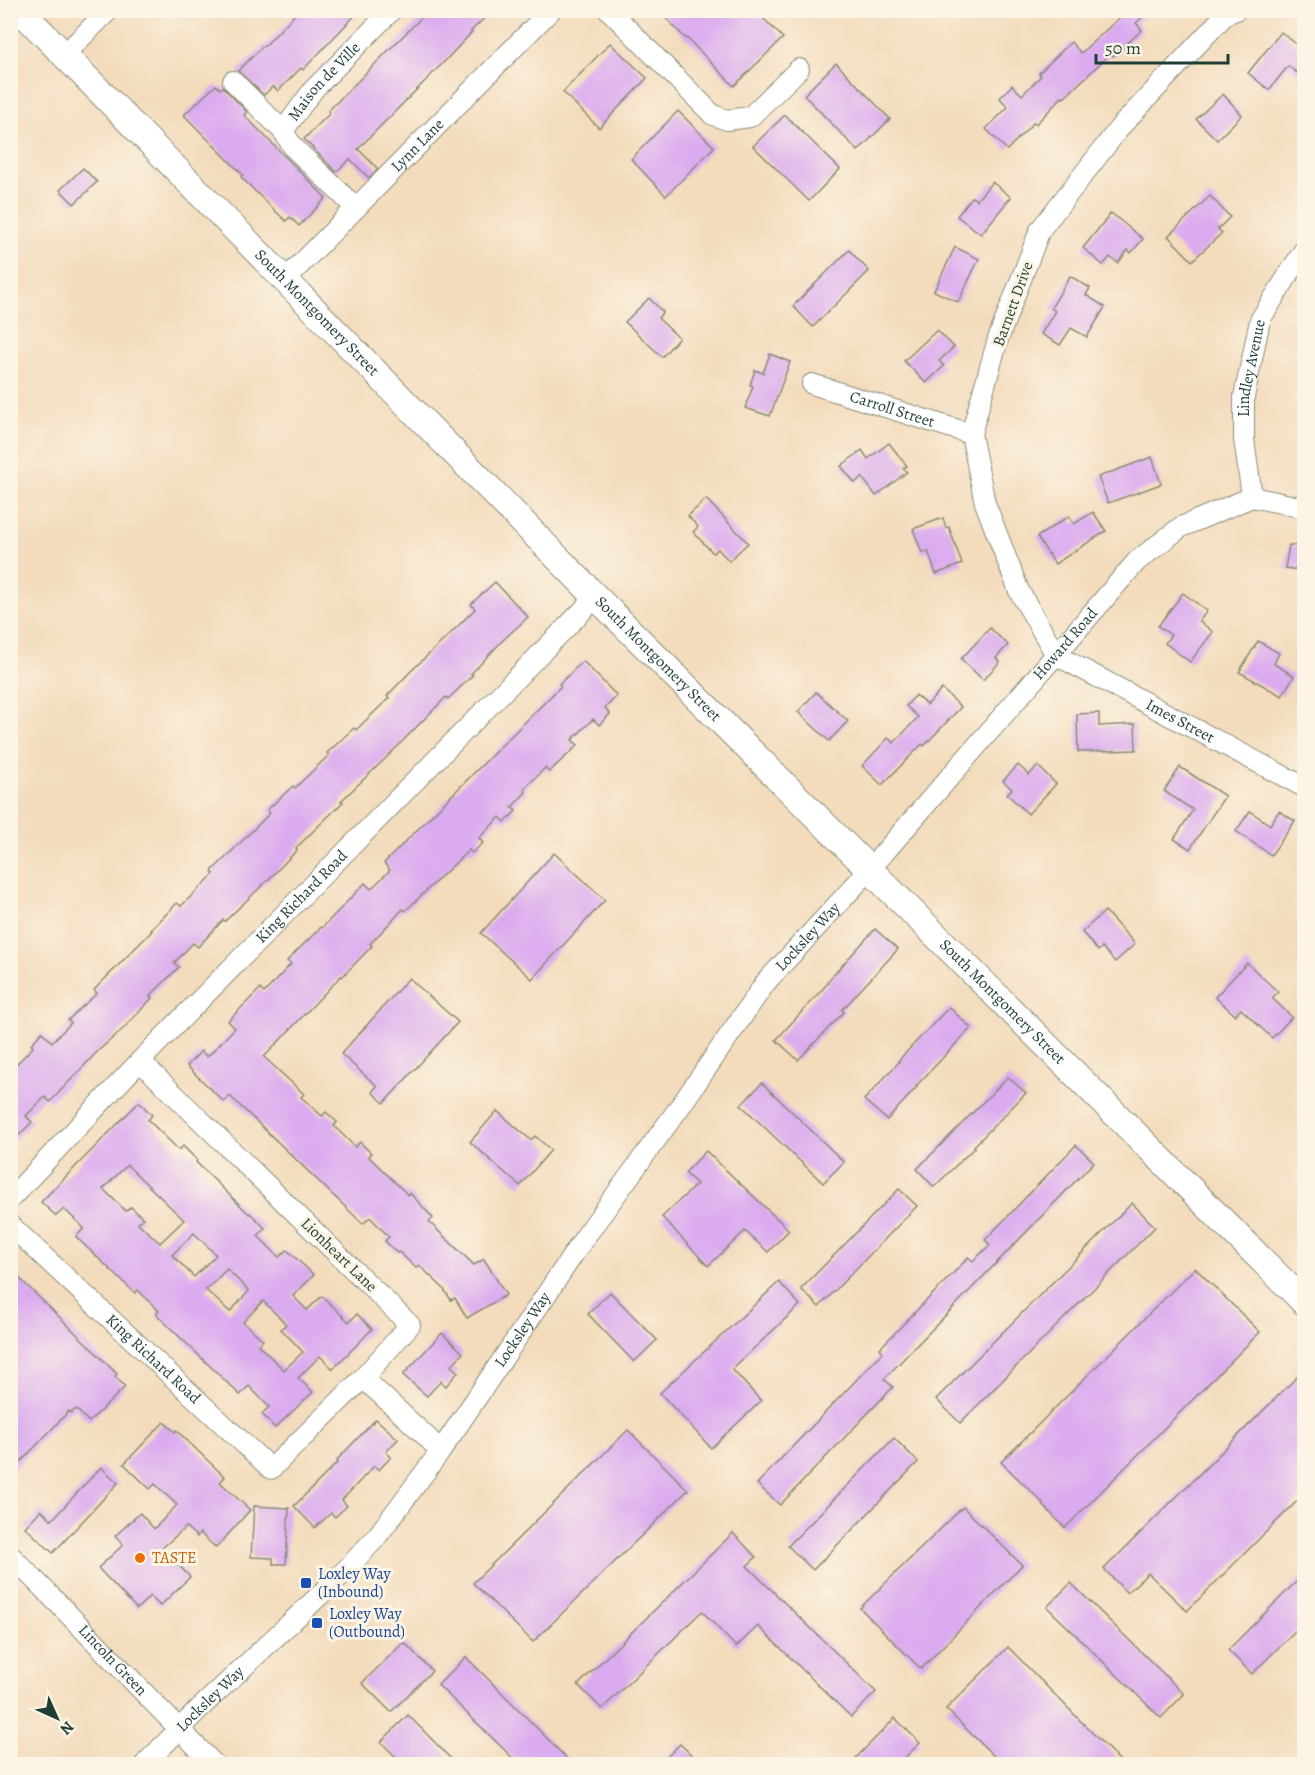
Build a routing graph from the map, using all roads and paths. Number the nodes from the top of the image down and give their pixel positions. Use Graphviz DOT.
graph roads {
  1 [pos="20,10"];
  2 [pos="109,10"];
  3 [pos="392,10"];
  4 [pos="551,10"];
  5 [pos="609,10"];
  6 [pos="1236,10"];
  7 [pos="64,55"];
  8 [pos="799,69"];
  9 [pos="233,81"];
  10 [pos="283,131"];
  11 [pos="356,208"];
  12 [pos="1305,250"];
  13 [pos="285,280"];
  14 [pos="812,384"];
  15 [pos="971,434"];
  16 [pos="1252,497"];
  17 [pos="1305,508"];
  18 [pos="596,597"];
  19 [pos="1056,655"];
  20 [pos="1305,787"];
  21 [pos="870,869"];
  22 [pos="140,1061"];
  23 [pos="10,1199"];
  24 [pos="10,1225"];
  25 [pos="1305,1302"];
  26 [pos="363,1378"];
  27 [pos="440,1452"];
  28 [pos="10,1555"];
  29 [pos="180,1730"];
  30 [pos="145,1764"];
  31 [pos="214,1764"];
  1 -- 7 [label="street, South Montgomery Street"];
  2 -- 7 [label="street"];
  3 -- 10 [label="street, Maison de Ville"];
  4 -- 11 [label="street, Lynn Lane"];
  5 -- 8 [label="street"];
  6 -- 15 [label="street, Barnett Drive"];
  7 -- 13 [label="street, South Montgomery Street"];
  9 -- 10 [label="street"];
  10 -- 11 [label="street, Maison de Ville"];
  11 -- 13 [label="street, Lynn Lane"];
  12 -- 16 [label="street, Lindley Avenue"];
  13 -- 18 [label="street, South Montgomery Street"];
  14 -- 15 [label="street, Carroll Street"];
  15 -- 19 [label="street, Barnett Drive"];
  16 -- 17 [label="street"];
  16 -- 19 [label="street, Howard Road"];
  18 -- 21 [label="street, South Montgomery Street"];
  18 -- 22 [label="street, King Richard Road"];
  19 -- 20 [label="street, Imes Street"];
  19 -- 21 [label="street, Howard Road"];
  21 -- 25 [label="street, South Montgomery Street"];
  21 -- 27 [label="street, Locksley Way"];
  22 -- 23 [label="street, King Richard Road"];
  22 -- 26 [label="street, Lionheart Lane"];
  24 -- 26 [label="street, King Richard Road"];
  26 -- 27 [label="street"];
  27 -- 29 [label="street, Locksley Way"];
  28 -- 29 [label="street, Lincoln Green"];
  29 -- 30 [label="street, Locksley Way"];
  29 -- 31 [label="street, Lincoln Green"];
}
